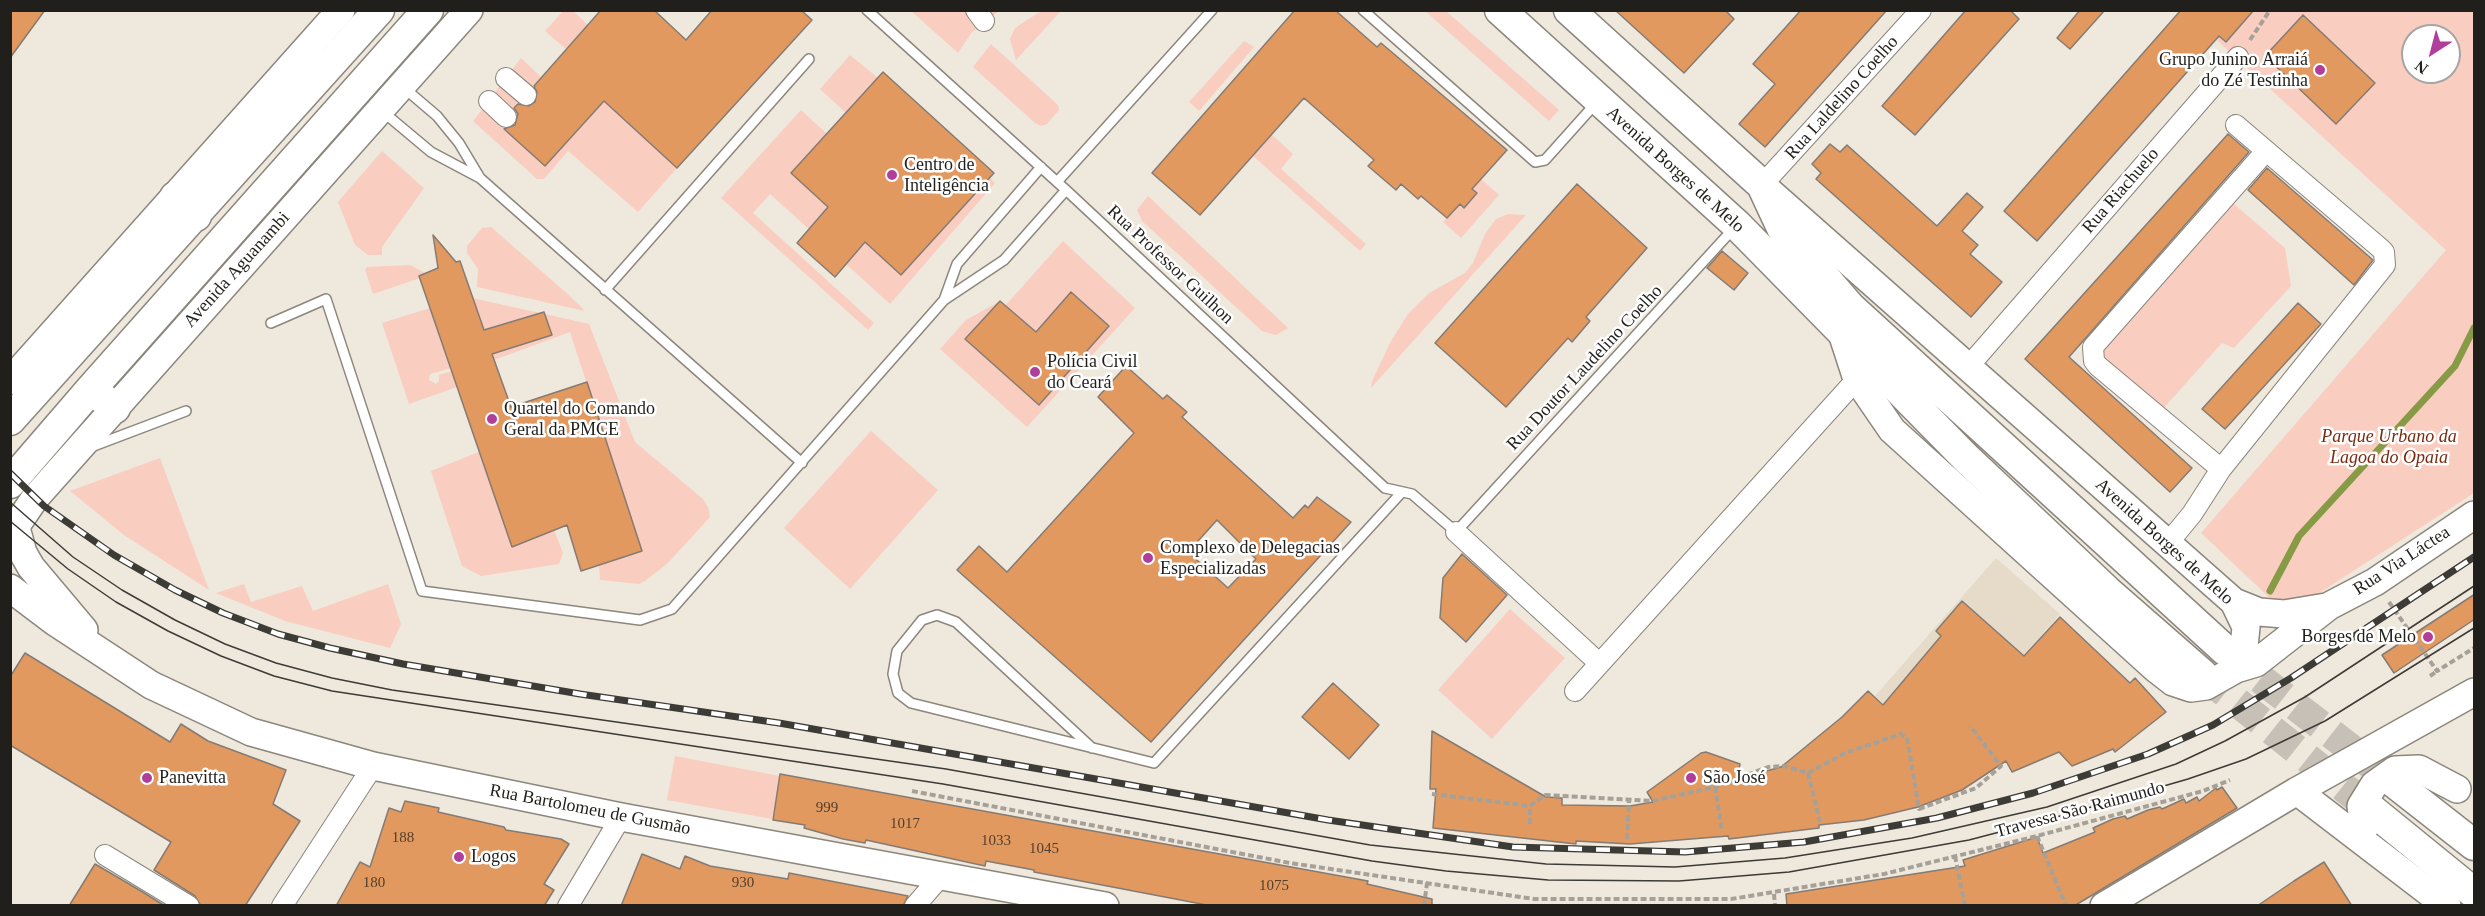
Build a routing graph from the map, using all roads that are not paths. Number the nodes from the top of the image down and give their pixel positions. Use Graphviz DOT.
graph roads {
  1 [pos="341,10"];
  2 [pos="379,10"];
  3 [pos="428,10"];
  4 [pos="469,10"];
  5 [pos="867,10"];
  6 [pos="1212,10"];
  7 [pos="1364,10"];
  8 [pos="1500,10"];
  9 [pos="1921,10"];
  10 [pos="1570,11"];
  11 [pos="2238,57"];
  12 [pos="809,59"];
  13 [pos="506,78"];
  14 [pos="401,85"];
  15 [pos="526,95"];
  16 [pos="1599,100"];
  17 [pos="489,102"];
  18 [pos="380,110"];
  19 [pos="506,117"];
  20 [pos="2236,125"];
  21 [pos="2266,151"];
  22 [pos="1041,167"];
  23 [pos="480,178"];
  24 [pos="1057,182"];
  25 [pos="1762,185"];
  26 [pos="1066,190"];
  27 [pos="186,206"];
  28 [pos="1737,225"];
  29 [pos="606,290"];
  30 [pos="944,300"];
  31 [pos="271,323"];
  32 [pos="1843,336"];
  33 [pos="1968,368"];
  34 [pos="1857,379"];
  35 [pos="10,381"];
  36 [pos="91,389"];
  37 [pos="115,408"];
  38 [pos="186,411"];
  39 [pos="10,420"];
  40 [pos="74,454"];
  41 [pos="802,463"];
  42 [pos="2221,469"];
  43 [pos="10,483"];
  44 [pos="1402,492"];
  45 [pos="2475,515"];
  46 [pos="13,531"];
  47 [pos="1456,532"];
  48 [pos="2168,543"];
  49 [pos="10,588"];
  50 [pos="2234,602"];
  51 [pos="2329,606"];
  52 [pos="98,648"];
  53 [pos="2244,660"];
  54 [pos="1599,663"];
  55 [pos="2202,674"];
  56 [pos="1575,691"];
  57 [pos="2475,692"];
  58 [pos="2396,736"];
  59 [pos="1092,747"];
  60 [pos="373,766"];
  61 [pos="2391,780"];
  62 [pos="2297,790"];
  63 [pos="2466,796"];
  64 [pos="2372,810"];
  65 [pos="621,817"];
  66 [pos="2475,845"];
  67 [pos="2372,850"];
  68 [pos="105,855"];
  69 [pos="941,876"];
  70 [pos="2475,893"];
  71 [pos="189,906"];
  72 [pos="282,906"];
  73 [pos="568,906"];
  74 [pos="915,906"];
  75 [pos="1105,906"];
  76 [pos="2104,906"];
  77 [pos="2447,906"];
  1 -- 27 [label="street"];
  2 -- 27 [label="main road"];
  3 -- 36 [label="main road, Avenida Aguanambi"];
  4 -- 14 [label="street, Avenida Aguanambi"];
  5 -- 22 [label="lane, Rua Professor Guilhon"];
  6 -- 24 [label="lane"];
  7 -- 16 [label="lane"];
  8 -- 16 [label="main road, Avenida Borges de Melo"];
  9 -- 25 [label="street, Rua Laldelino Coelho"];
  10 -- 25 [label="main road, Avenida Borges de Melo"];
  11 -- 33 [label="street, Rua Riachuelo"];
  12 -- 29 [label="lane"];
  13 -- 15 [label="street"];
  14 -- 18 [label="street, Avenida Aguanambi"];
  14 -- 23 [label="lane"];
  16 -- 28 [label="main road, Avenida Borges de Melo"];
  17 -- 19 [label="street"];
  18 -- 23 [label="lane"];
  18 -- 37 [label="street, Avenida Aguanambi"];
  20 -- 21 [label="street"];
  21 -- 42 [label="street"];
  21 -- 42 [label="street"];
  22 -- 24 [label="lane, Rua Professor Guilhon"];
  22 -- 30 [label="lane"];
  23 -- 29 [label="lane"];
  24 -- 26 [label="lane, Rua Professor Guilhon"];
  25 -- 33 [label="street, Avenida Borges de Melo"];
  25 -- 53 [label="main road, Avenida Borges de Melo"];
  26 -- 30 [label="lane"];
  26 -- 44 [label="lane, Rua Professor Guilhon"];
  27 -- 35 [label="street"];
  27 -- 39 [label="main road"];
  28 -- 32 [label="main road, Avenida Borges de Melo"];
  28 -- 47 [label="lane, Rua Doutor Laudelino Coelho"];
  29 -- 41 [label="lane"];
  30 -- 41 [label="lane"];
  31 -- 41 [label="lane"];
  32 -- 34 [label="street, Avenida Borges de Melo"];
  32 -- 55 [label="main road, Avenida Borges de Melo"];
  33 -- 48 [label="street, Avenida Borges de Melo"];
  34 -- 53 [label="street, Avenida Borges de Melo"];
  34 -- 54 [label="street"];
  36 -- 37 [label="main road"];
  36 -- 43 [label="main road, Avenida Aguanambi"];
  37 -- 40 [label="street, Avenida Aguanambi"];
  38 -- 40 [label="lane"];
  40 -- 46 [label="street, Avenida Aguanambi"];
  42 -- 48 [label="street"];
  44 -- 47 [label="lane, Rua Professor Guilhon"];
  44 -- 59 [label="lane"];
  45 -- 51 [label="street, Rua Via Láctea"];
  46 -- 52 [label="street, Rua Bartolomeu de Gusmão"];
  47 -- 54 [label="street"];
  48 -- 50 [label="street, Avenida Borges de Melo"];
  49 -- 52 [label="street, Rua Bartolomeu de Gusmão"];
  50 -- 51 [label="street, Rua Via Láctea"];
  50 -- 53 [label="street, Avenida Borges de Melo"];
  51 -- 53 [label="street, Rua Via Láctea"];
  52 -- 60 [label="street, Rua Bartolomeu de Gusmão"];
  54 -- 56 [label="street"];
  57 -- 58 [label="street"];
  58 -- 62 [label="street"];
  58 -- 63 [label="street"];
  59 -- 59 [label="lane"];
  60 -- 65 [label="street, Rua Bartolomeu de Gusmão"];
  60 -- 72 [label="street"];
  61 -- 66 [label="main road"];
  62 -- 67 [label="street"];
  62 -- 76 [label="street"];
  63 -- 67 [label="street"];
  64 -- 70 [label="main road"];
  65 -- 69 [label="street, Rua Bartolomeu de Gusmão"];
  65 -- 73 [label="street"];
  67 -- 77 [label="street"];
  68 -- 71 [label="street"];
  69 -- 74 [label="street"];
  69 -- 75 [label="street, Rua Bartolomeu de Gusmão"];
}
